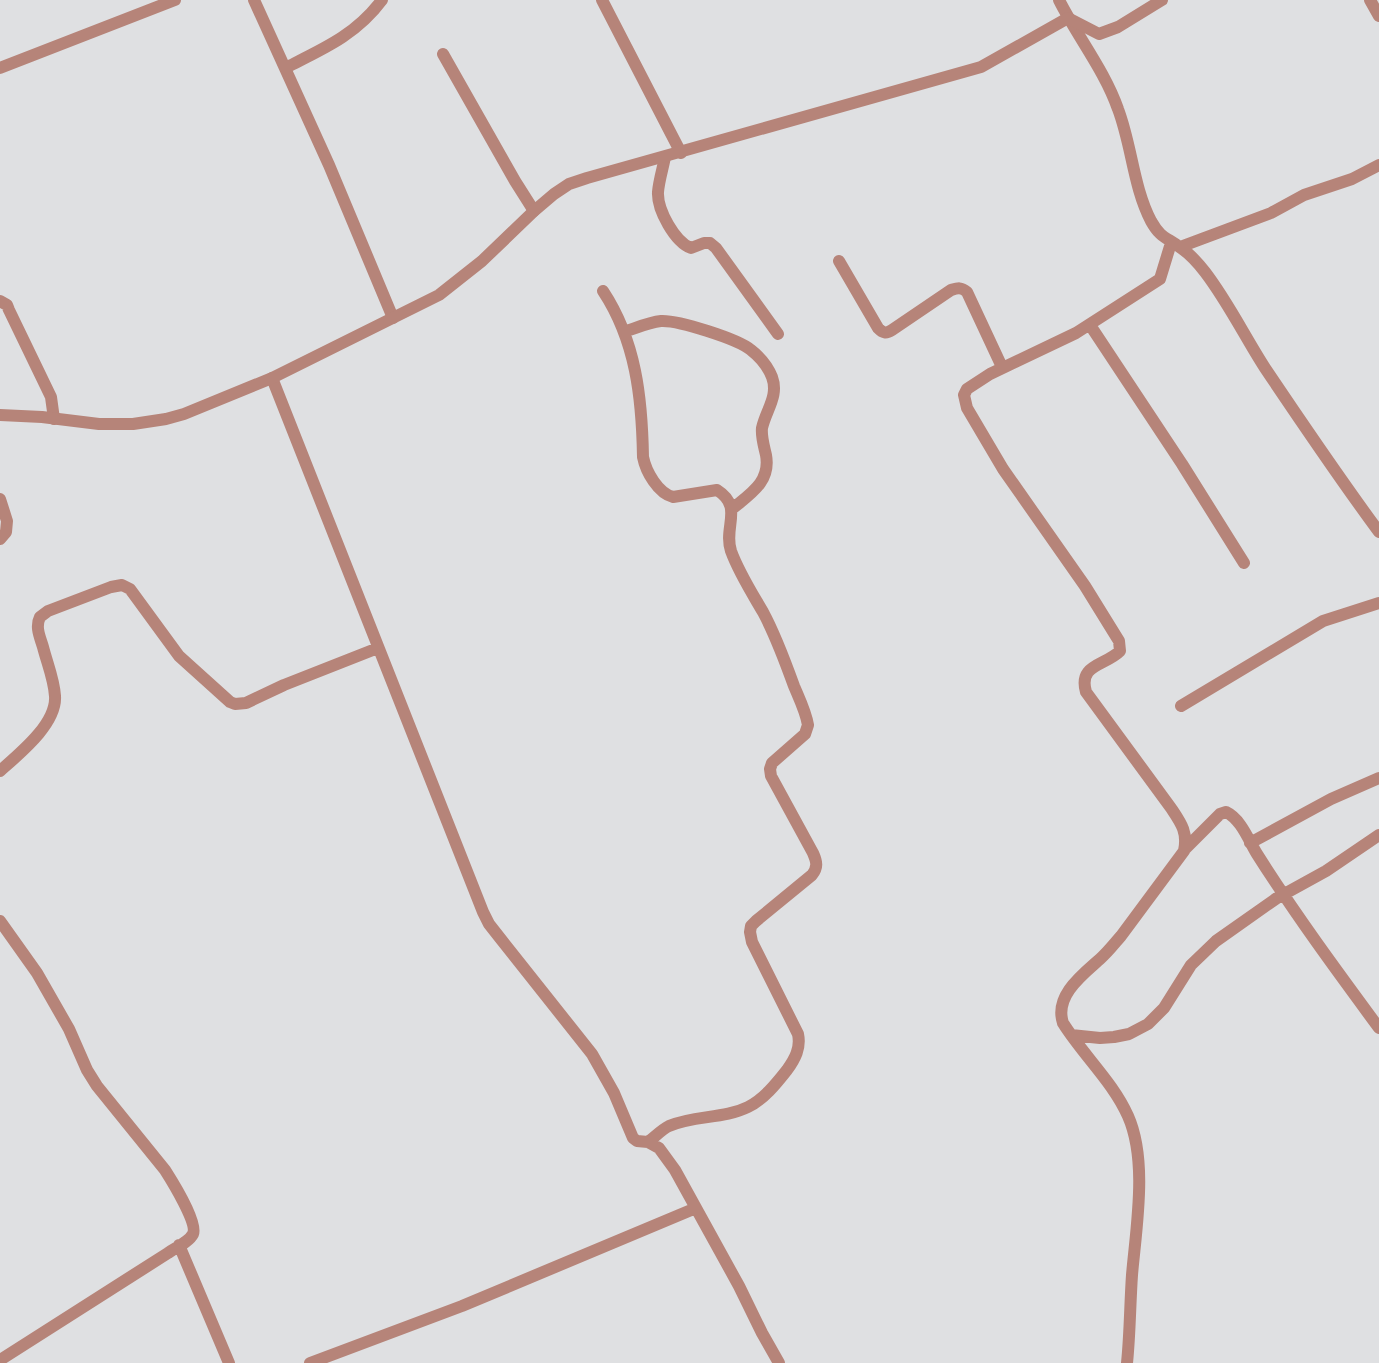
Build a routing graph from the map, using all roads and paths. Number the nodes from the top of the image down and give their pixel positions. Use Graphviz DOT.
graph roads {
  1 [pos="175,0"];
  2 [pos="254,0"];
  3 [pos="382,0"];
  4 [pos="602,0"];
  5 [pos="1059,0"];
  6 [pos="1162,0"];
  7 [pos="1370,0"];
  8 [pos="1379,16"];
  9 [pos="1068,18"];
  10 [pos="443,54"];
  11 [pos="0,68"];
  12 [pos="285,68"];
  13 [pos="681,153"];
  14 [pos="666,157"];
  15 [pos="1379,165"];
  16 [pos="534,211"];
  17 [pos="1175,244"];
  18 [pos="838,261"];
  19 [pos="603,291"];
  20 [pos="0,301"];
  21 [pos="393,318"];
  22 [pos="1090,325"];
  23 [pos="624,332"];
  24 [pos="778,334"];
  25 [pos="1002,367"];
  26 [pos="272,378"];
  27 [pos="0,415"];
  28 [pos="54,419"];
  29 [pos="0,499"];
  30 [pos="732,509"];
  31 [pos="1379,532"];
  32 [pos="0,539"];
  33 [pos="1244,564"];
  34 [pos="1379,603"];
  35 [pos="378,648"];
  36 [pos="1181,706"];
  37 [pos="0,771"];
  38 [pos="1379,778"];
  39 [pos="1379,835"];
  40 [pos="1250,843"];
  41 [pos="1184,851"];
  42 [pos="1283,895"];
  43 [pos="0,921"];
  44 [pos="1379,1028"];
  45 [pos="1071,1035"];
  46 [pos="648,1142"];
  47 [pos="696,1208"];
  48 [pos="179,1245"];
  49 [pos="0,1360"];
  50 [pos="229,1363"];
  51 [pos="310,1363"];
  52 [pos="779,1363"];
  53 [pos="1127,1363"];
  1 -- 11 [label="street"];
  2 -- 12 [label="street"];
  3 -- 12 [label="street"];
  4 -- 13 [label="street"];
  5 -- 9 [label="street"];
  6 -- 9 [label="street"];
  7 -- 8 [label="street"];
  9 -- 13 [label="street"];
  9 -- 17 [label="street"];
  10 -- 16 [label="street"];
  12 -- 21 [label="street"];
  13 -- 14 [label="street"];
  14 -- 16 [label="street"];
  14 -- 24 [label="street"];
  15 -- 17 [label="street"];
  16 -- 21 [label="street"];
  17 -- 22 [label="street"];
  17 -- 31 [label="street"];
  18 -- 25 [label="street"];
  19 -- 23 [label="street"];
  20 -- 28 [label="street"];
  21 -- 26 [label="street"];
  22 -- 25 [label="street"];
  22 -- 33 [label="street"];
  23 -- 30 [label="street"];
  23 -- 30 [label="street"];
  25 -- 41 [label="street"];
  26 -- 28 [label="street"];
  26 -- 35 [label="street"];
  27 -- 28 [label="street"];
  29 -- 32 [label="street"];
  30 -- 46 [label="street"];
  34 -- 36 [label="street"];
  35 -- 37 [label="street"];
  35 -- 46 [label="street"];
  38 -- 40 [label="street"];
  39 -- 42 [label="street"];
  40 -- 41 [label="street"];
  40 -- 42 [label="street"];
  41 -- 45 [label="street"];
  42 -- 44 [label="street"];
  42 -- 45 [label="street"];
  43 -- 48 [label="street"];
  45 -- 53 [label="street"];
  46 -- 47 [label="street"];
  47 -- 51 [label="street"];
  47 -- 52 [label="street"];
  48 -- 49 [label="street"];
  48 -- 50 [label="street"];
}
